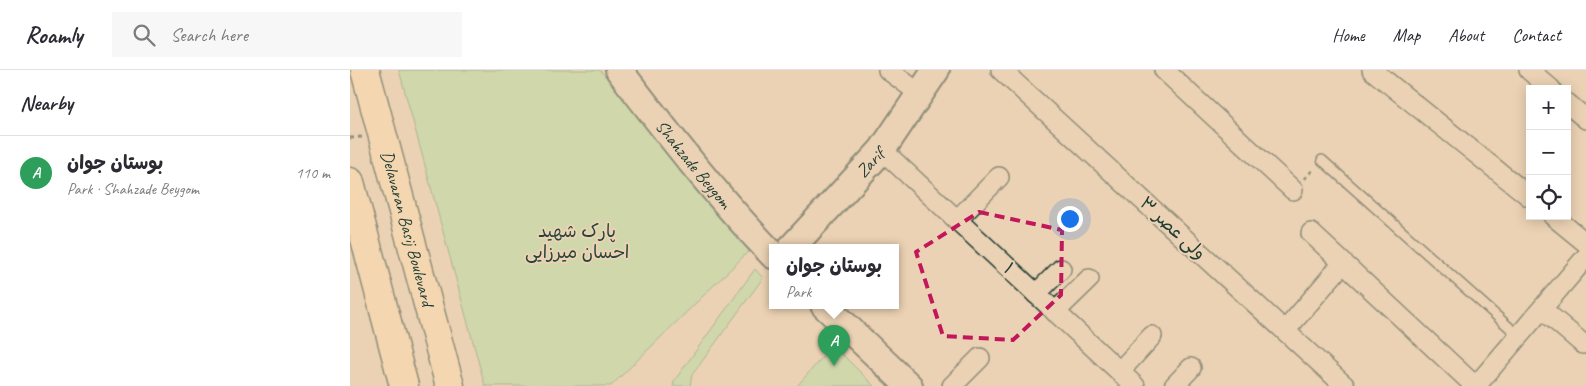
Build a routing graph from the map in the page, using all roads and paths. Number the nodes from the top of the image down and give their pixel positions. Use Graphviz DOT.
graph roads {
  1 [pos="365,70"];
  2 [pos="619,70"];
  3 [pos="888,70"];
  4 [pos="936,70"];
  5 [pos="1001,70"];
  6 [pos="1164,70"];
  7 [pos="1372,70"];
  8 [pos="1529,70"];
  9 [pos="1546,85"];
  10 [pos="920,94"];
  11 [pos="1571,106"];
  12 [pos="1586,119"];
  13 [pos="882,150"];
  14 [pos="1322,160"];
  15 [pos="999,177"];
  16 [pos="350,182"];
  17 [pos="1293,190"];
  18 [pos="1526,194"];
  19 [pos="957,220"];
  20 [pos="1558,220"];
  21 [pos="1310,233"];
  22 [pos="1586,243"];
  23 [pos="795,244"];
  24 [pos="769,251"];
  25 [pos="1586,257"];
  26 [pos="1343,263"];
  27 [pos="1061,269"];
  28 [pos="1089,279"];
  29 [pos="1036,294"];
  30 [pos="828,309"];
  31 [pos="1542,309"];
  32 [pos="1055,312"];
  33 [pos="1285,331"];
  34 [pos="1152,336"];
  35 [pos="1519,336"];
  36 [pos="1583,344"];
  37 [pos="980,358"];
  38 [pos="1191,368"];
  39 [pos="1120,371"];
  40 [pos="1483,383"];
  41 [pos="404,386"];
  42 [pos="450,386"];
  43 [pos="909,386"];
  44 [pos="952,386"];
  45 [pos="1135,386"];
  46 [pos="1174,386"];
  47 [pos="1345,386"];
  1 -- 42 [label="main road, Delavaran Basij Boulevard"];
  2 -- 24 [label="street, Shahzade Beygom"];
  3 -- 10 [label="street"];
  4 -- 10 [label="street, Zarif"];
  5 -- 33 [label="street, ولی عصر ۳"];
  6 -- 17 [label="street"];
  7 -- 18 [label="street"];
  8 -- 9 [label="street"];
  10 -- 13 [label="street, Zarif"];
  11 -- 12 [label="street"];
  13 -- 19 [label="street, ۱"];
  13 -- 23 [label="street, Zarif"];
  14 -- 17 [label="path"];
  14 -- 35 [label="lane"];
  15 -- 19 [label="street"];
  16 -- 41 [label="main road"];
  19 -- 29 [label="street, ۱"];
  20 -- 22 [label="street"];
  21 -- 26 [label="street"];
  25 -- 31 [label="street"];
  26 -- 33 [label="street"];
  26 -- 40 [label="street"];
  27 -- 29 [label="street"];
  28 -- 32 [label="street"];
  29 -- 32 [label="street, ۱"];
  30 -- 43 [label="street"];
  31 -- 35 [label="street"];
  31 -- 36 [label="street"];
  32 -- 39 [label="street, ۱"];
  33 -- 47 [label="street, ولی عصر ۳"];
  34 -- 39 [label="street"];
  35 -- 40 [label="street"];
  37 -- 44 [label="street"];
  38 -- 46 [label="street"];
  39 -- 45 [label="street, ۱"];
}
